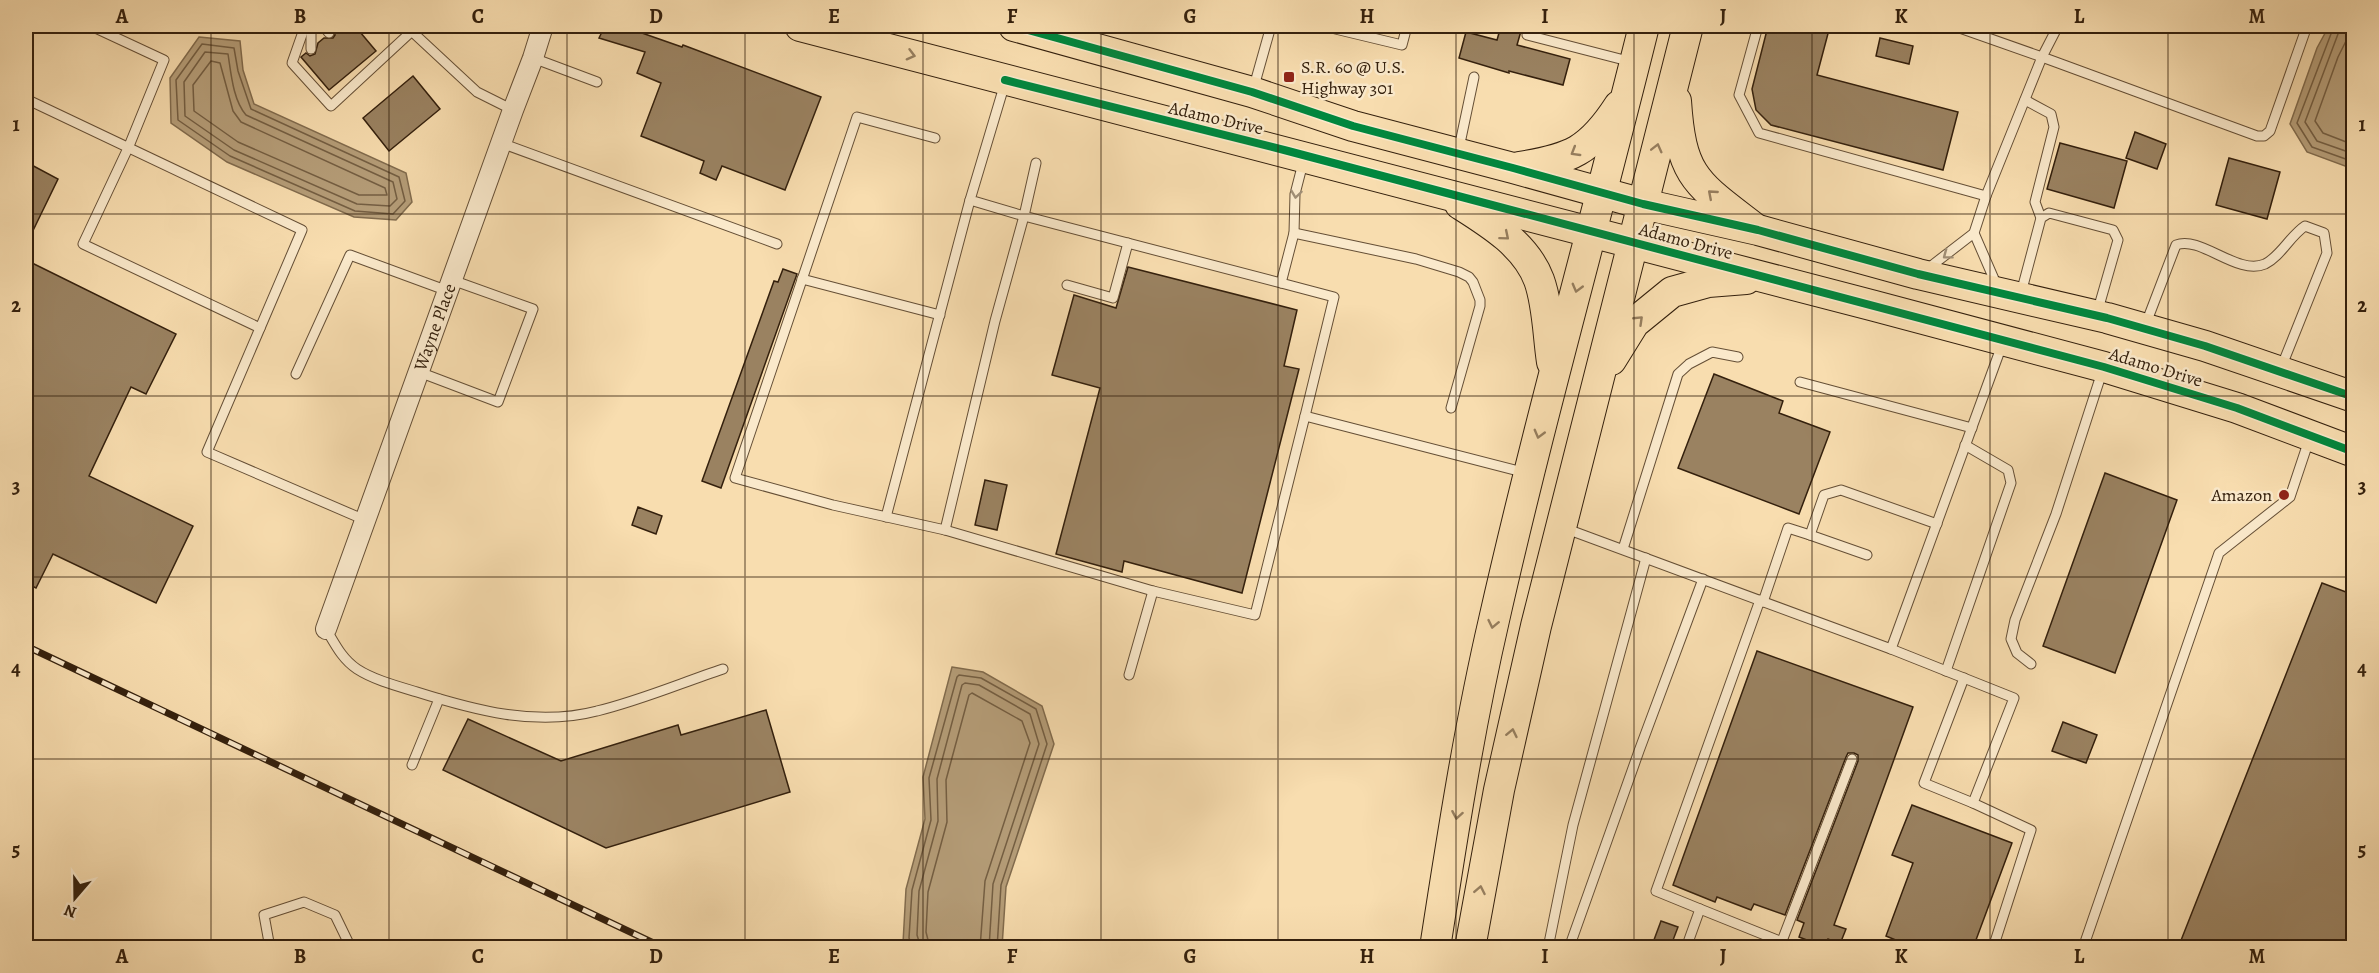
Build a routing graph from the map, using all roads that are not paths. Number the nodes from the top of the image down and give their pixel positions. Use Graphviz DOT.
graph roads {
  1 [pos="91,26"];
  2 [pos="305,26"];
  3 [pos="310,26"];
  4 [pos="543,26"];
  5 [pos="800,26"];
  6 [pos="1018,26"];
  7 [pos="1271,26"];
  8 [pos="1323,26"];
  9 [pos="1407,26"];
  10 [pos="1644,26"];
  11 [pos="1688,26"];
  12 [pos="1758,26"];
  13 [pos="1954,26"];
  14 [pos="2058,26"];
  15 [pos="2307,26"];
  16 [pos="409,28"];
  17 [pos="1527,35"];
  18 [pos="310,49"];
  19 [pos="2042,57"];
  20 [pos="533,58"];
  21 [pos="1634,63"];
  22 [pos="357,67"];
  23 [pos="364,75"];
  24 [pos="1474,77"];
  25 [pos="1674,78"];
  26 [pos="1005,80"];
  27 [pos="338,82"];
  28 [pos="597,82"];
  29 [pos="346,92"];
  30 [pos="1252,92"];
  31 [pos="1627,93"];
  32 [pos="26,99"];
  33 [pos="2025,100"];
  34 [pos="513,110"];
  35 [pos="935,138"];
  36 [pos="501,143"];
  37 [pos="129,146"];
  38 [pos="1458,153"];
  39 [pos="1305,155"];
  40 [pos="1036,163"];
  41 [pos="1513,168"];
  42 [pos="1440,191"];
  43 [pos="1601,193"];
  44 [pos="1986,196"];
  45 [pos="970,200"];
  46 [pos="1643,204"];
  47 [pos="1024,216"];
  48 [pos="2040,218"];
  49 [pos="1758,230"];
  50 [pos="1592,231"];
  51 [pos="1294,233"];
  52 [pos="1974,233"];
  53 [pos="1633,242"];
  54 [pos="1128,243"];
  55 [pos="777,244"];
  56 [pos="1918,274"];
  57 [pos="1770,278"];
  58 [pos="802,279"];
  59 [pos="1281,283"];
  60 [pos="450,285"];
  61 [pos="1067,285"];
  62 [pos="2010,295"];
  63 [pos="940,315"];
  64 [pos="2096,315"];
  65 [pos="260,328"];
  66 [pos="2144,328"];
  67 [pos="2004,340"];
  68 [pos="1738,357"];
  69 [pos="2104,367"];
  70 [pos="2280,370"];
  71 [pos="419,372"];
  72 [pos="296,374"];
  73 [pos="1554,377"];
  74 [pos="1800,382"];
  75 [pos="1595,386"];
  76 [pos="2354,397"];
  77 [pos="1451,408"];
  78 [pos="1305,416"];
  79 [pos="1972,428"];
  80 [pos="2310,435"];
  81 [pos="1965,445"];
  82 [pos="2354,452"];
  83 [pos="1528,474"];
  84 [pos="886,517"];
  85 [pos="366,520"];
  86 [pos="1937,524"];
  87 [pos="1560,526"];
  88 [pos="945,530"];
  89 [pos="1810,535"];
  90 [pos="1623,549"];
  91 [pos="1867,555"];
  92 [pos="1646,558"];
  93 [pos="1703,579"];
  94 [pos="1152,591"];
  95 [pos="1761,601"];
  96 [pos="327,629"];
  97 [pos="1891,649"];
  98 [pos="2031,663"];
  99 [pos="723,669"];
  100 [pos="1946,671"];
  101 [pos="1129,675"];
  102 [pos="1964,678"];
  103 [pos="439,699"];
  104 [pos="1852,759"];
  105 [pos="412,765"];
  106 [pos="1973,803"];
  107 [pos="1700,909"];
  108 [pos="1782,941"];
  109 [pos="270,948"];
  110 [pos="351,948"];
  111 [pos="1435,948"];
  112 [pos="1470,948"];
  113 [pos="1548,948"];
  114 [pos="1569,948"];
  115 [pos="1686,948"];
  116 [pos="1797,948"];
  117 [pos="1993,948"];
  118 [pos="2083,948"];
  1 -- 37 [label="lane"];
  2 -- 29 [label="lane"];
  3 -- 18 [label="lane"];
  4 -- 20 [label="street, Wayne Place"];
  5 -- 26 [label="main road, Adamo Drive, one-way"];
  6 -- 30 [label="main road, Adamo Drive"];
  7 -- 30 [label="lane"];
  8 -- 9 [label="lane"];
  10 -- 21 [label="main road"];
  11 -- 25 [label="main road"];
  12 -- 44 [label="lane"];
  13 -- 19 [label="lane"];
  14 -- 19 [label="lane"];
  15 -- 19 [label="lane"];
  16 -- 23 [label="lane"];
  16 -- 34 [label="lane"];
  17 -- 21 [label="lane"];
  19 -- 33 [label="lane"];
  20 -- 28 [label="lane"];
  20 -- 34 [label="street, Wayne Place"];
  21 -- 31 [label="main road"];
  22 -- 23 [label="lane"];
  23 -- 29 [label="lane"];
  24 -- 38 [label="lane"];
  46 -- 25 [label="main road, one-way"];
  49 -- 25 [label="main road, one-way"];
  26 -- 39 [label="main road, Adamo Drive"];
  26 -- 45 [label="lane"];
  27 -- 29 [label="lane"];
  30 -- 38 [label="main road, Adamo Drive"];
  31 -- 41 [label="main road, one-way"];
  31 -- 43 [label="main road"];
  32 -- 37 [label="lane"];
  33 -- 44 [label="lane"];
  33 -- 48 [label="lane"];
  34 -- 36 [label="street, Wayne Place"];
  35 -- 58 [label="lane"];
  36 -- 55 [label="lane"];
  36 -- 60 [label="street, Wayne Place"];
  37 -- 65 [label="lane"];
  37 -- 65 [label="lane"];
  38 -- 41 [label="main road, Adamo Drive"];
  39 -- 42 [label="main road, Adamo Drive"];
  39 -- 51 [label="lane, one-way"];
  40 -- 47 [label="lane"];
  41 -- 43 [label="main road, Adamo Drive"];
  42 -- 50 [label="main road, Adamo Drive"];
  42 -- 73 [label="main road, one-way"];
  43 -- 46 [label="main road, Adamo Drive"];
  43 -- 50 [label="main road"];
  44 -- 52 [label="lane"];
  45 -- 47 [label="lane"];
  45 -- 63 [label="lane"];
  46 -- 49 [label="main road, Adamo Drive"];
  46 -- 53 [label="main road"];
  47 -- 54 [label="lane"];
  47 -- 88 [label="lane"];
  48 -- 62 [label="lane"];
  48 -- 64 [label="lane"];
  49 -- 56 [label="main road, Adamo Drive"];
  50 -- 53 [label="main road, Adamo Drive"];
  50 -- 73 [label="main road, one-way"];
  51 -- 59 [label="lane"];
  51 -- 77 [label="lane"];
  52 -- 56 [label="lane, one-way"];
  52 -- 62 [label="lane"];
  53 -- 57 [label="main road, Adamo Drive"];
  53 -- 75 [label="main road"];
  54 -- 59 [label="lane"];
  54 -- 61 [label="lane"];
  56 -- 62 [label="main road, Adamo Drive"];
  57 -- 67 [label="main road, Adamo Drive"];
  75 -- 57 [label="main road, one-way"];
  58 -- 63 [label="lane"];
  58 -- 84 [label="lane"];
  59 -- 78 [label="lane"];
  60 -- 71 [label="street, Wayne Place"];
  60 -- 71 [label="lane"];
  60 -- 72 [label="lane"];
  62 -- 64 [label="main road, Adamo Drive"];
  63 -- 84 [label="lane"];
  64 -- 66 [label="main road, Adamo Drive"];
  65 -- 85 [label="lane"];
  66 -- 70 [label="main road, Adamo Drive"];
  66 -- 70 [label="lane"];
  67 -- 69 [label="main road, Adamo Drive"];
  67 -- 79 [label="lane"];
  68 -- 90 [label="lane"];
  69 -- 80 [label="main road, Adamo Drive"];
  69 -- 98 [label="lane"];
  70 -- 76 [label="main road, Adamo Drive"];
  71 -- 85 [label="street, Wayne Place"];
  73 -- 83 [label="main road, one-way"];
  74 -- 79 [label="lane"];
  75 -- 87 [label="main road"];
  78 -- 83 [label="lane"];
  78 -- 94 [label="lane"];
  79 -- 81 [label="lane"];
  80 -- 82 [label="main road, Adamo Drive"];
  80 -- 118 [label="lane"];
  81 -- 86 [label="lane"];
  81 -- 100 [label="lane"];
  83 -- 111 [label="main road, one-way"];
  84 -- 88 [label="lane"];
  85 -- 96 [label="street, Wayne Place"];
  86 -- 89 [label="lane"];
  86 -- 97 [label="lane"];
  87 -- 90 [label="lane"];
  112 -- 87 [label="main road, one-way"];
  88 -- 94 [label="lane"];
  89 -- 91 [label="lane"];
  89 -- 95 [label="lane"];
  90 -- 92 [label="lane"];
  92 -- 93 [label="lane"];
  92 -- 113 [label="lane"];
  93 -- 95 [label="lane"];
  93 -- 114 [label="lane"];
  94 -- 101 [label="lane"];
  95 -- 97 [label="lane"];
  95 -- 107 [label="lane"];
  96 -- 103 [label="lane"];
  97 -- 100 [label="lane"];
  99 -- 103 [label="lane"];
  100 -- 102 [label="lane"];
  102 -- 106 [label="lane"];
  102 -- 106 [label="lane"];
  103 -- 105 [label="lane"];
  104 -- 108 [label="lane"];
  106 -- 117 [label="lane"];
  107 -- 108 [label="lane"];
  107 -- 115 [label="lane"];
  108 -- 116 [label="lane"];
  109 -- 110 [label="lane"];
}
